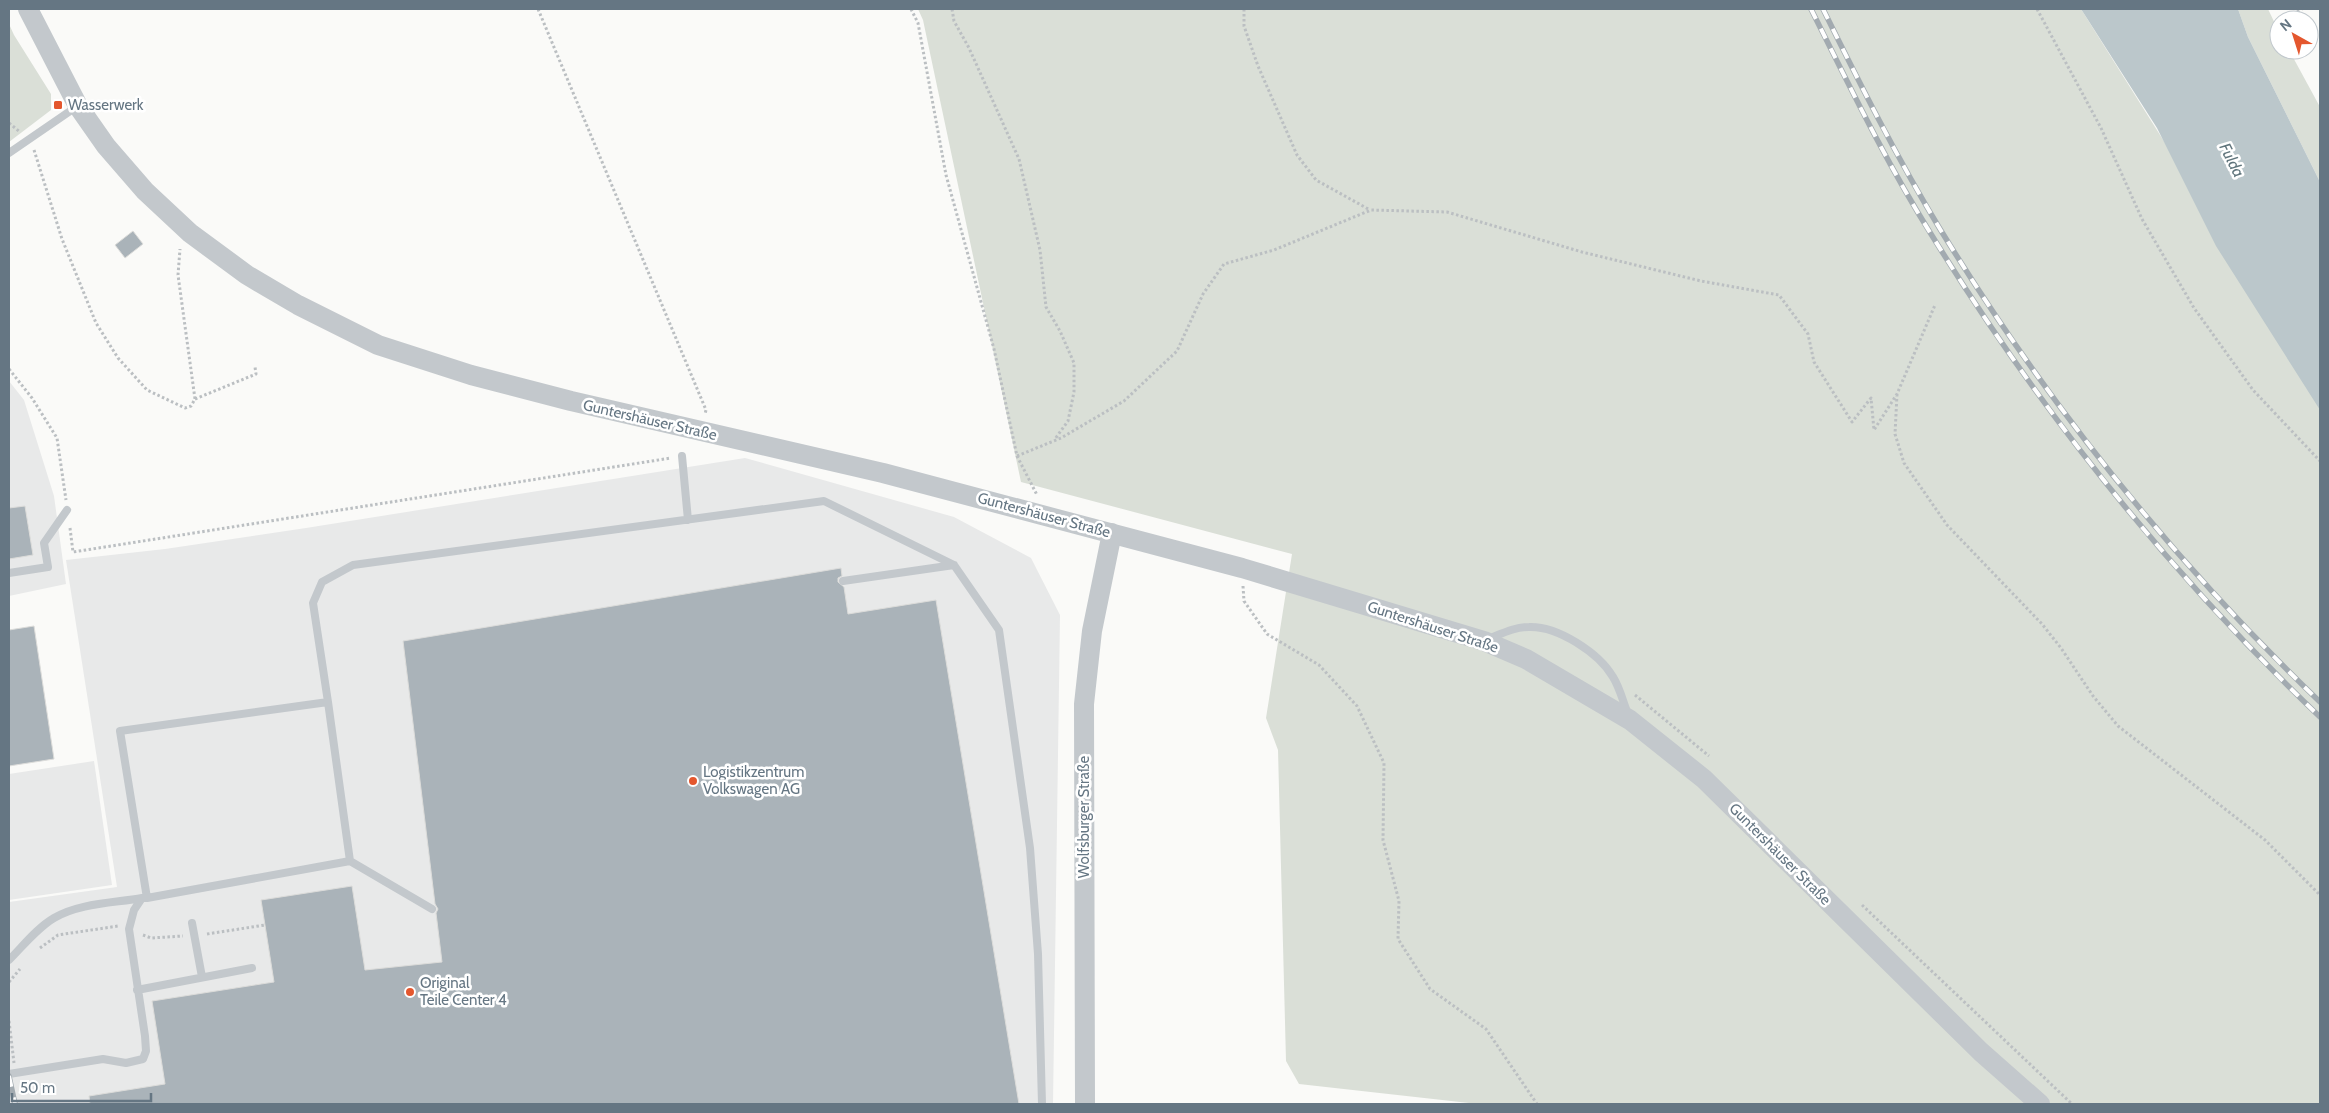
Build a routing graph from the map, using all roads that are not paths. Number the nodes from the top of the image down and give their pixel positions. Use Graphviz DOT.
graph roads {
  1 [pos="28,9"];
  2 [pos="78,106"];
  3 [pos="9,153"];
  4 [pos="682,456"];
  5 [pos="67,510"];
  6 [pos="688,520"];
  7 [pos="1112,533"];
  8 [pos="954,565"];
  9 [pos="9,572"];
  10 [pos="843,581"];
  11 [pos="1484,641"];
  12 [pos="328,702"];
  13 [pos="1630,720"];
  14 [pos="350,861"];
  15 [pos="144,898"];
  16 [pos="432,909"];
  17 [pos="192,923"];
  18 [pos="9,960"];
  19 [pos="252,968"];
  20 [pos="202,977"];
  21 [pos="137,990"];
  22 [pos="12,1074"];
  23 [pos="1042,1104"];
  24 [pos="1085,1104"];
  25 [pos="2040,1104"];
  1 -- 2 [label="street, Guntershäuser Straße"];
  2 -- 3 [label="lane"];
  2 -- 7 [label="street, Guntershäuser Straße"];
  4 -- 6 [label="lane"];
  5 -- 9 [label="lane"];
  6 -- 8 [label="lane"];
  6 -- 12 [label="lane"];
  7 -- 11 [label="street, Guntershäuser Straße"];
  7 -- 24 [label="street, Wolfsburger Straße"];
  8 -- 10 [label="lane"];
  8 -- 23 [label="lane"];
  11 -- 13 [label="street, Guntershäuser Straße"];
  11 -- 13 [label="lane"];
  12 -- 14 [label="lane"];
  12 -- 15 [label="lane"];
  13 -- 25 [label="street, Guntershäuser Straße"];
  14 -- 15 [label="lane"];
  14 -- 16 [label="lane"];
  15 -- 18 [label="lane"];
  15 -- 21 [label="lane"];
  17 -- 20 [label="lane"];
  19 -- 20 [label="lane"];
  20 -- 21 [label="lane"];
  21 -- 22 [label="lane"];
}
